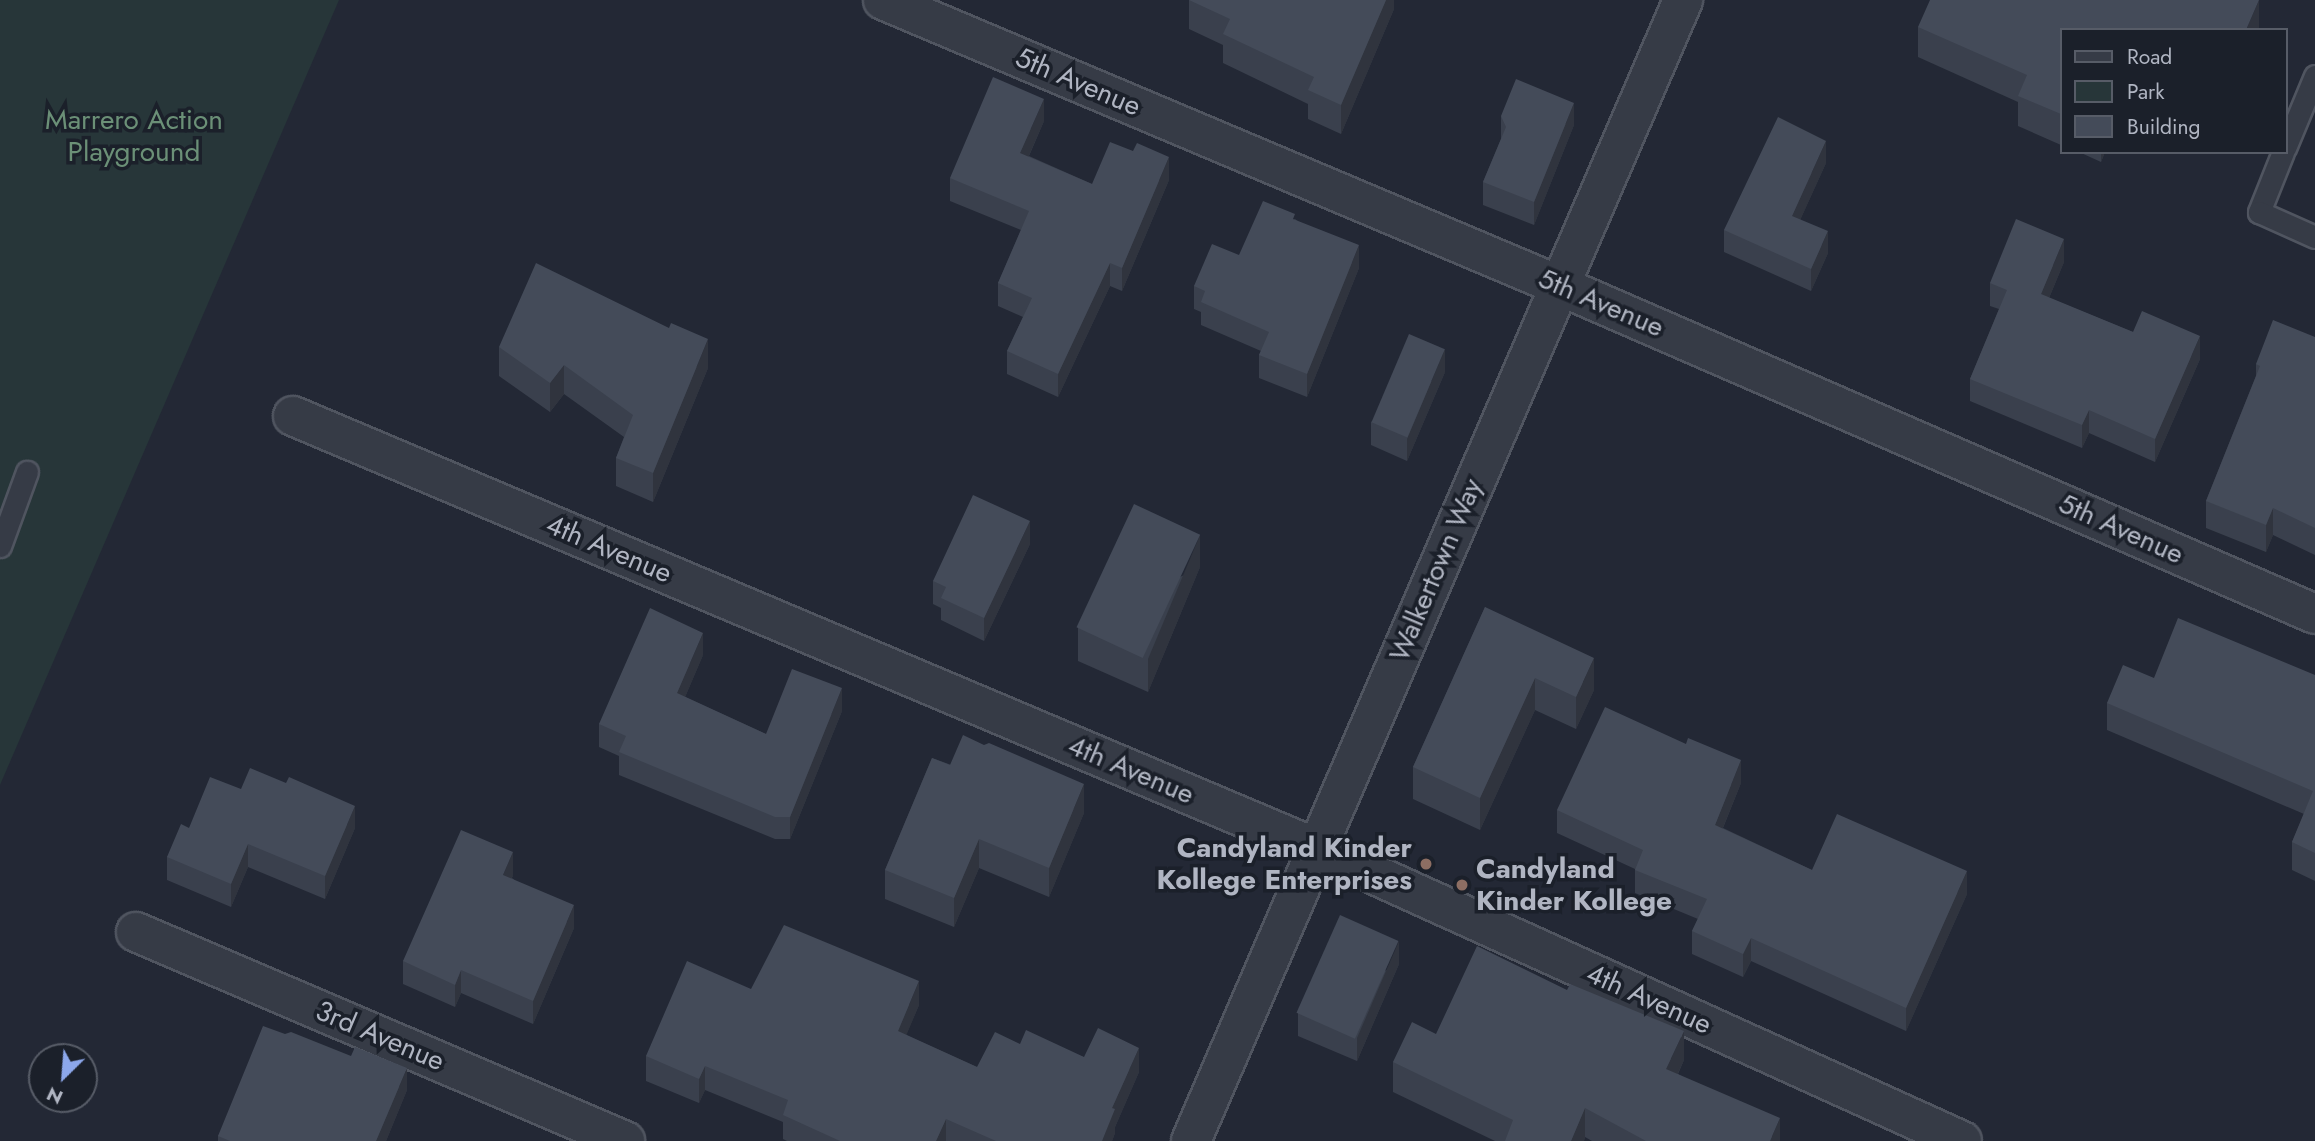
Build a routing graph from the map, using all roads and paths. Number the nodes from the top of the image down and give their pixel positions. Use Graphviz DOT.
graph roads {
  1 [pos="883,0"];
  2 [pos="1683,0"];
  3 [pos="2315,76"];
  4 [pos="2287,143"];
  5 [pos="2282,154"];
  6 [pos="2315,237"];
  7 [pos="1558,285"];
  8 [pos="293,416"];
  9 [pos="27,472"];
  10 [pos="0,546"];
  11 [pos="2315,614"];
  12 [pos="1318,849"];
  13 [pos="136,932"];
  14 [pos="625,1141"];
  15 [pos="1191,1141"];
  16 [pos="1962,1141"];
  1 -- 7 [label="street, 5th Avenue"];
  2 -- 7 [label="street, Walkertown Way"];
  3 -- 4 [label="lane"];
  5 -- 6 [label="lane"];
  7 -- 11 [label="street, 5th Avenue"];
  7 -- 12 [label="street, Walkertown Way"];
  8 -- 12 [label="street, 4th Avenue"];
  9 -- 10 [label="lane"];
  12 -- 15 [label="street, Walkertown Way"];
  12 -- 16 [label="street, 4th Avenue"];
  13 -- 14 [label="street, 3rd Avenue"];
}
